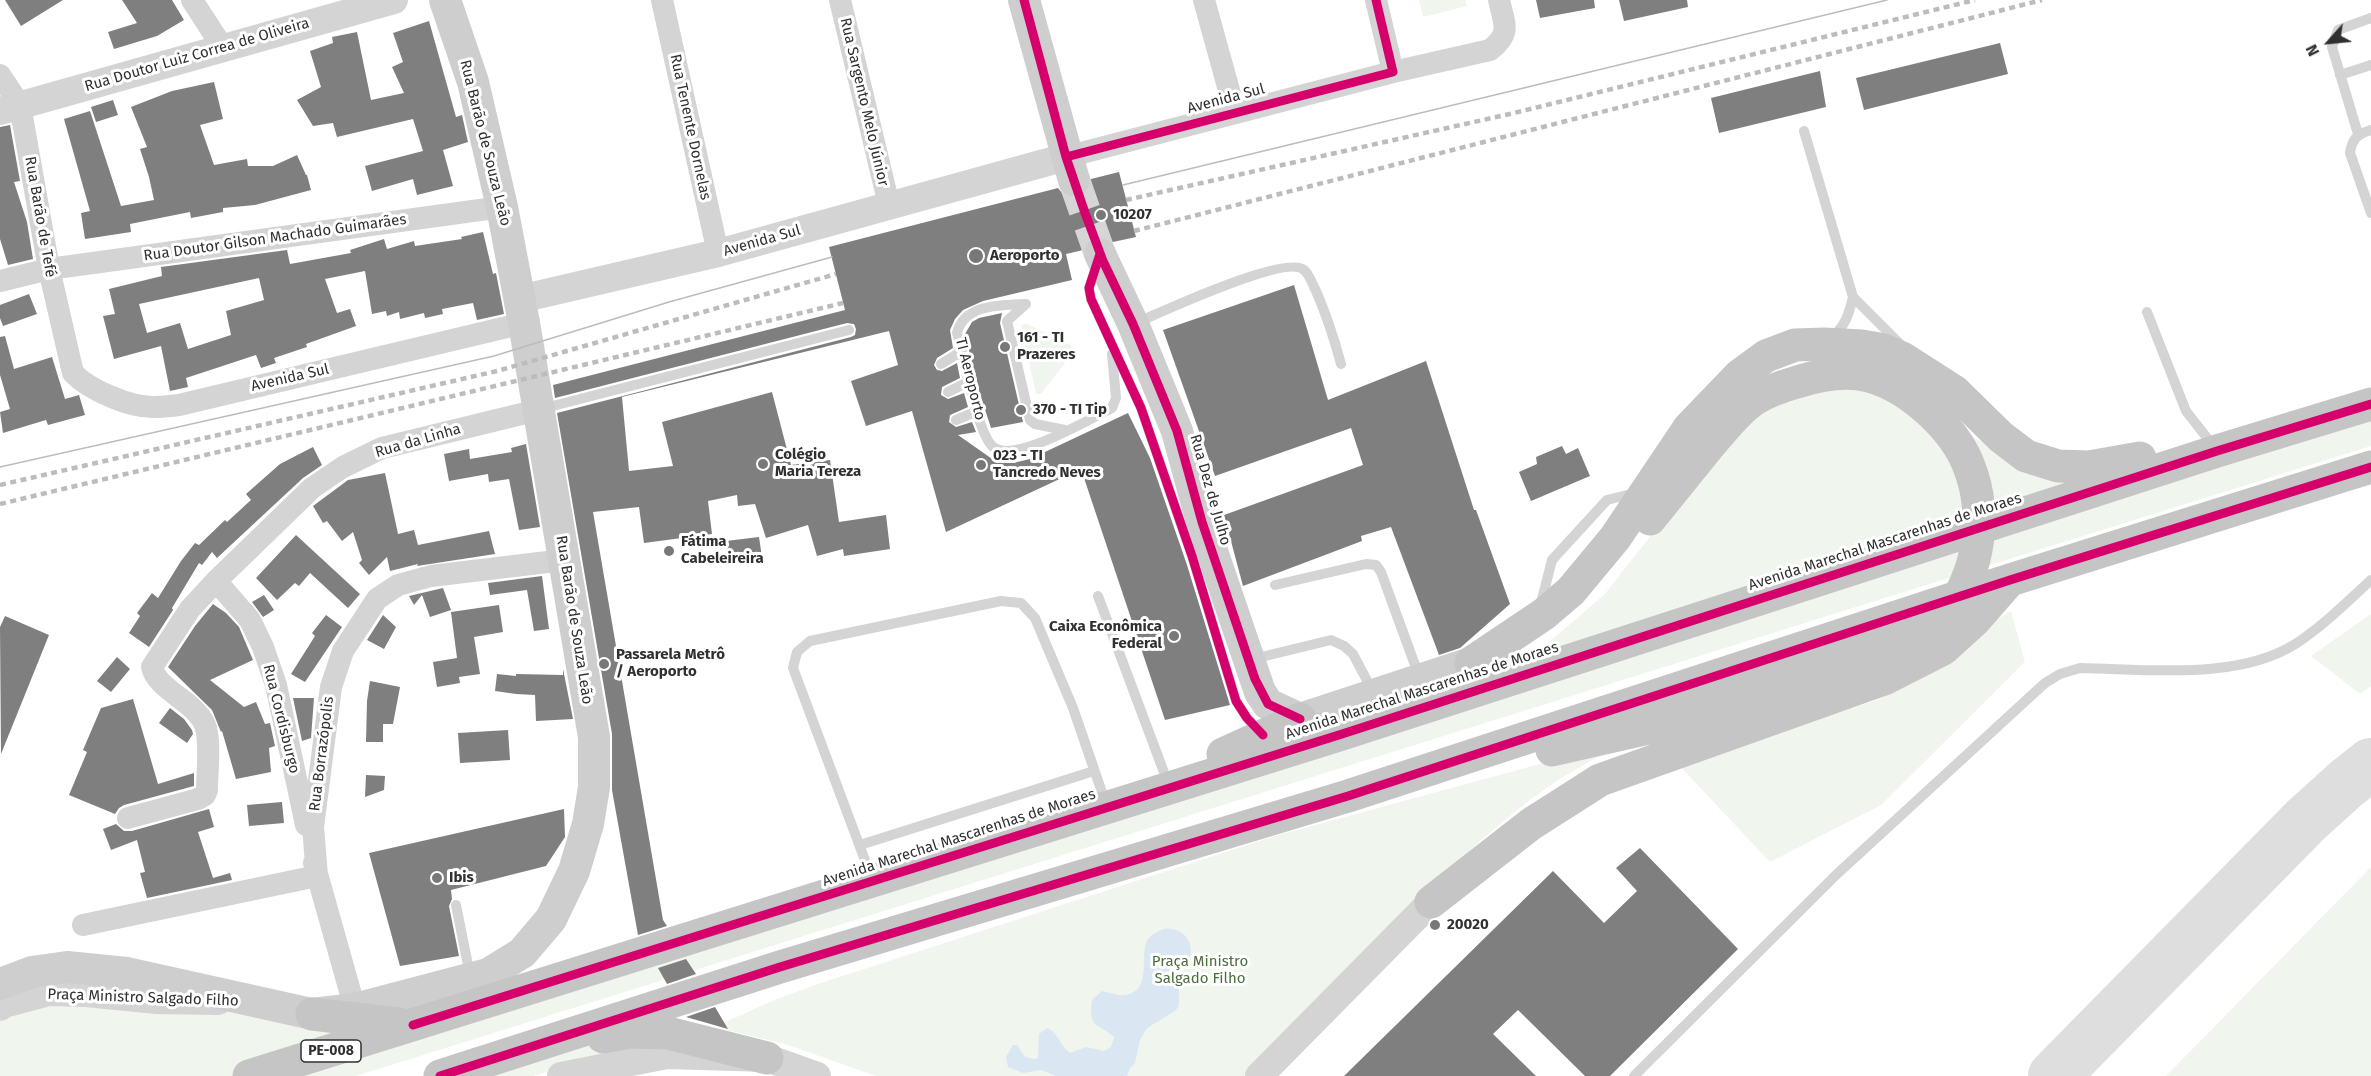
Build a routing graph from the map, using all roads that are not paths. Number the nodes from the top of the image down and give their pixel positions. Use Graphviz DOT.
graph roads {
  1 [pos="192,0"];
  2 [pos="394,0"];
  3 [pos="445,0"];
  4 [pos="662,0"];
  5 [pos="840,0"];
  6 [pos="1024,0"];
  7 [pos="1204,0"];
  8 [pos="1376,0"];
  9 [pos="1499,0"];
  10 [pos="2371,18"];
  11 [pos="223,48"];
  12 [pos="2371,65"];
  13 [pos="1393,72"];
  14 [pos="0,75"];
  15 [pos="2340,75"];
  16 [pos="10,108"];
  17 [pos="1235,112"];
  18 [pos="2371,130"];
  19 [pos="1804,131"];
  20 [pos="2358,134"];
  21 [pos="1070,168"];
  22 [pos="889,205"];
  23 [pos="502,207"];
  24 [pos="2371,213"];
  25 [pos="718,253"];
  26 [pos="1100,254"];
  27 [pos="49,269"];
  28 [pos="0,281"];
  29 [pos="1853,297"];
  30 [pos="522,311"];
  31 [pos="2147,312"];
  32 [pos="1133,324"];
  33 [pos="849,330"];
  34 [pos="1824,344"];
  35 [pos="1112,348"];
  36 [pos="962,351"];
  37 [pos="70,363"];
  38 [pos="941,364"];
  39 [pos="1341,364"];
  40 [pos="970,381"];
  41 [pos="948,392"];
  42 [pos="1954,392"];
  43 [pos="2371,404"];
  44 [pos="538,410"];
  45 [pos="978,411"];
  46 [pos="956,420"];
  47 [pos="1065,430"];
  48 [pos="2217,451"];
  49 [pos="1187,464"];
  50 [pos="2371,467"];
  51 [pos="1176,509"];
  52 [pos="564,560"];
  53 [pos="2010,580"];
  54 [pos="2371,580"];
  55 [pos="216,581"];
  56 [pos="1275,585"];
  57 [pos="1098,596"];
  58 [pos="1248,660"];
  59 [pos="1471,663"];
  60 [pos="1420,680"];
  61 [pos="1374,695"];
  62 [pos="1300,719"];
  63 [pos="1655,726"];
  64 [pos="1263,735"];
  65 [pos="1094,771"];
  66 [pos="1155,790"];
  67 [pos="1348,796"];
  68 [pos="1107,807"];
  69 [pos="129,818"];
  70 [pos="860,845"];
  71 [pos="317,876"];
  72 [pos="872,881"];
  73 [pos="1431,902"];
  74 [pos="456,905"];
  75 [pos="83,925"];
  76 [pos="471,978"];
  77 [pos="0,984"];
  78 [pos="253,1002"];
  79 [pos="0,1007"];
  80 [pos="355,1009"];
  81 [pos="312,1014"];
  82 [pos="413,1025"];
  83 [pos="495,1058"];
  84 [pos="767,1058"];
  85 [pos="249,1076"];
  86 [pos="440,1076"];
  87 [pos="561,1076"];
  88 [pos="817,1076"];
  89 [pos="1259,1076"];
  90 [pos="1634,1076"];
  1 -- 11 [label="street"];
  2 -- 11 [label="street, Rua Doutor Luiz Correa de Oliveira"];
  3 -- 23 [label="main road, Rua Barão de Souza Leão"];
  4 -- 25 [label="street, Rua Tenente Dornelas"];
  5 -- 22 [label="street, Rua Sargento Melo Júnior"];
  6 -- 21 [label="main road"];
  7 -- 17 [label="street"];
  8 -- 13 [label="street"];
  9 -- 13 [label="street, Avenida Sul"];
  10 -- 15 [label="lane"];
  11 -- 16 [label="street, Rua Doutor Luiz Correa de Oliveira"];
  12 -- 15 [label="lane"];
  13 -- 17 [label="street, Avenida Sul"];
  14 -- 16 [label="street, Rua Barão de Tefé"];
  15 -- 20 [label="lane"];
  16 -- 27 [label="street, Rua Barão de Tefé"];
  17 -- 21 [label="street, Avenida Sul"];
  18 -- 20 [label="lane"];
  19 -- 29 [label="lane"];
  20 -- 24 [label="lane"];
  21 -- 22 [label="street, Avenida Sul"];
  22 -- 25 [label="street, Avenida Sul"];
  23 -- 27 [label="street, Rua Doutor Gilson Machado Guimarães"];
  23 -- 30 [label="main road, Rua Barão de Souza Leão"];
  25 -- 30 [label="street, Avenida Sul"];
  26 -- 32 [label="main road, Rua Dez de Julho"];
  26 -- 35 [label="lane"];
  27 -- 28 [label="street, Rua Doutor Gilson Machado Guimarães"];
  27 -- 37 [label="street, Rua Barão de Tefé"];
  29 -- 34 [label="lane"];
  29 -- 42 [label="lane"];
  30 -- 37 [label="street, Avenida Sul"];
  30 -- 44 [label="main road, Rua Barão de Souza Leão"];
  31 -- 48 [label="lane"];
  32 -- 39 [label="lane"];
  32 -- 49 [label="main road, Rua Dez de Julho"];
  33 -- 44 [label="lane, Rua da Linha"];
  34 -- 42 [label="highway"];
  34 -- 59 [label="highway"];
  35 -- 47 [label="lane, TI Aeroporto"];
  35 -- 51 [label="lane"];
  36 -- 38 [label="lane"];
  36 -- 40 [label="lane, TI Aeroporto"];
  36 -- 47 [label="lane, TI Aeroporto"];
  40 -- 41 [label="lane"];
  40 -- 45 [label="lane, TI Aeroporto"];
  42 -- 48 [label="highway"];
  43 -- 48 [label="highway, Avenida Marechal Mascarenhas de Moraes / PE-008"];
  44 -- 52 [label="main road, Rua Barão de Souza Leão"];
  44 -- 55 [label="street, Rua da Linha"];
  45 -- 46 [label="lane"];
  45 -- 47 [label="lane, TI Aeroporto"];
  48 -- 66 [label="highway, Avenida Marechal Mascarenhas de Moraes / PE-008"];
  49 -- 51 [label="lane"];
  49 -- 58 [label="main road, Rua Dez de Julho"];
  50 -- 53 [label="highway"];
  51 -- 64 [label="lane"];
  52 -- 71 [label="street, Rua Borrazópolis"];
  52 -- 76 [label="main road, Rua Barão de Souza Leão"];
  53 -- 67 [label="highway"];
  53 -- 73 [label="highway"];
  54 -- 90 [label="lane"];
  55 -- 69 [label="street, Rua da Linha"];
  55 -- 71 [label="street, Rua Cordisburgo"];
  56 -- 60 [label="lane"];
  57 -- 66 [label="lane"];
  58 -- 61 [label="lane"];
  58 -- 62 [label="main road, Rua Dez de Julho"];
  59 -- 60 [label="main road"];
  59 -- 63 [label="highway, bridge"];
  60 -- 61 [label="main road"];
  61 -- 62 [label="main road"];
  62 -- 64 [label="highway"];
  63 -- 67 [label="highway"];
  63 -- 73 [label="highway"];
  64 -- 66 [label="highway"];
  65 -- 68 [label="lane"];
  65 -- 70 [label="lane"];
  65 -- 70 [label="lane"];
  66 -- 68 [label="highway, Avenida Marechal Mascarenhas de Moraes / PE-008"];
  67 -- 83 [label="highway"];
  68 -- 72 [label="highway, Avenida Marechal Mascarenhas de Moraes / PE-008"];
  70 -- 72 [label="lane"];
  71 -- 75 [label="street"];
  71 -- 80 [label="street, Rua Cordisburgo"];
  72 -- 82 [label="highway, Avenida Marechal Mascarenhas de Moraes / PE-008"];
  73 -- 89 [label="street"];
  74 -- 76 [label="lane"];
  76 -- 80 [label="main road, Rua Barão de Souza Leão"];
  77 -- 78 [label="main road"];
  78 -- 79 [label="street, Praça Ministro Salgado Filho"];
  78 -- 81 [label="main road, Rua Barão de Souza Leão"];
  80 -- 81 [label="main road, Rua Barão de Souza Leão"];
  81 -- 82 [label="highway"];
  82 -- 85 [label="highway, Avenida Marechal Mascarenhas de Moraes / PE-008"];
  83 -- 84 [label="highway"];
  83 -- 86 [label="highway"];
  84 -- 87 [label="street"];
  84 -- 88 [label="street"];
}
